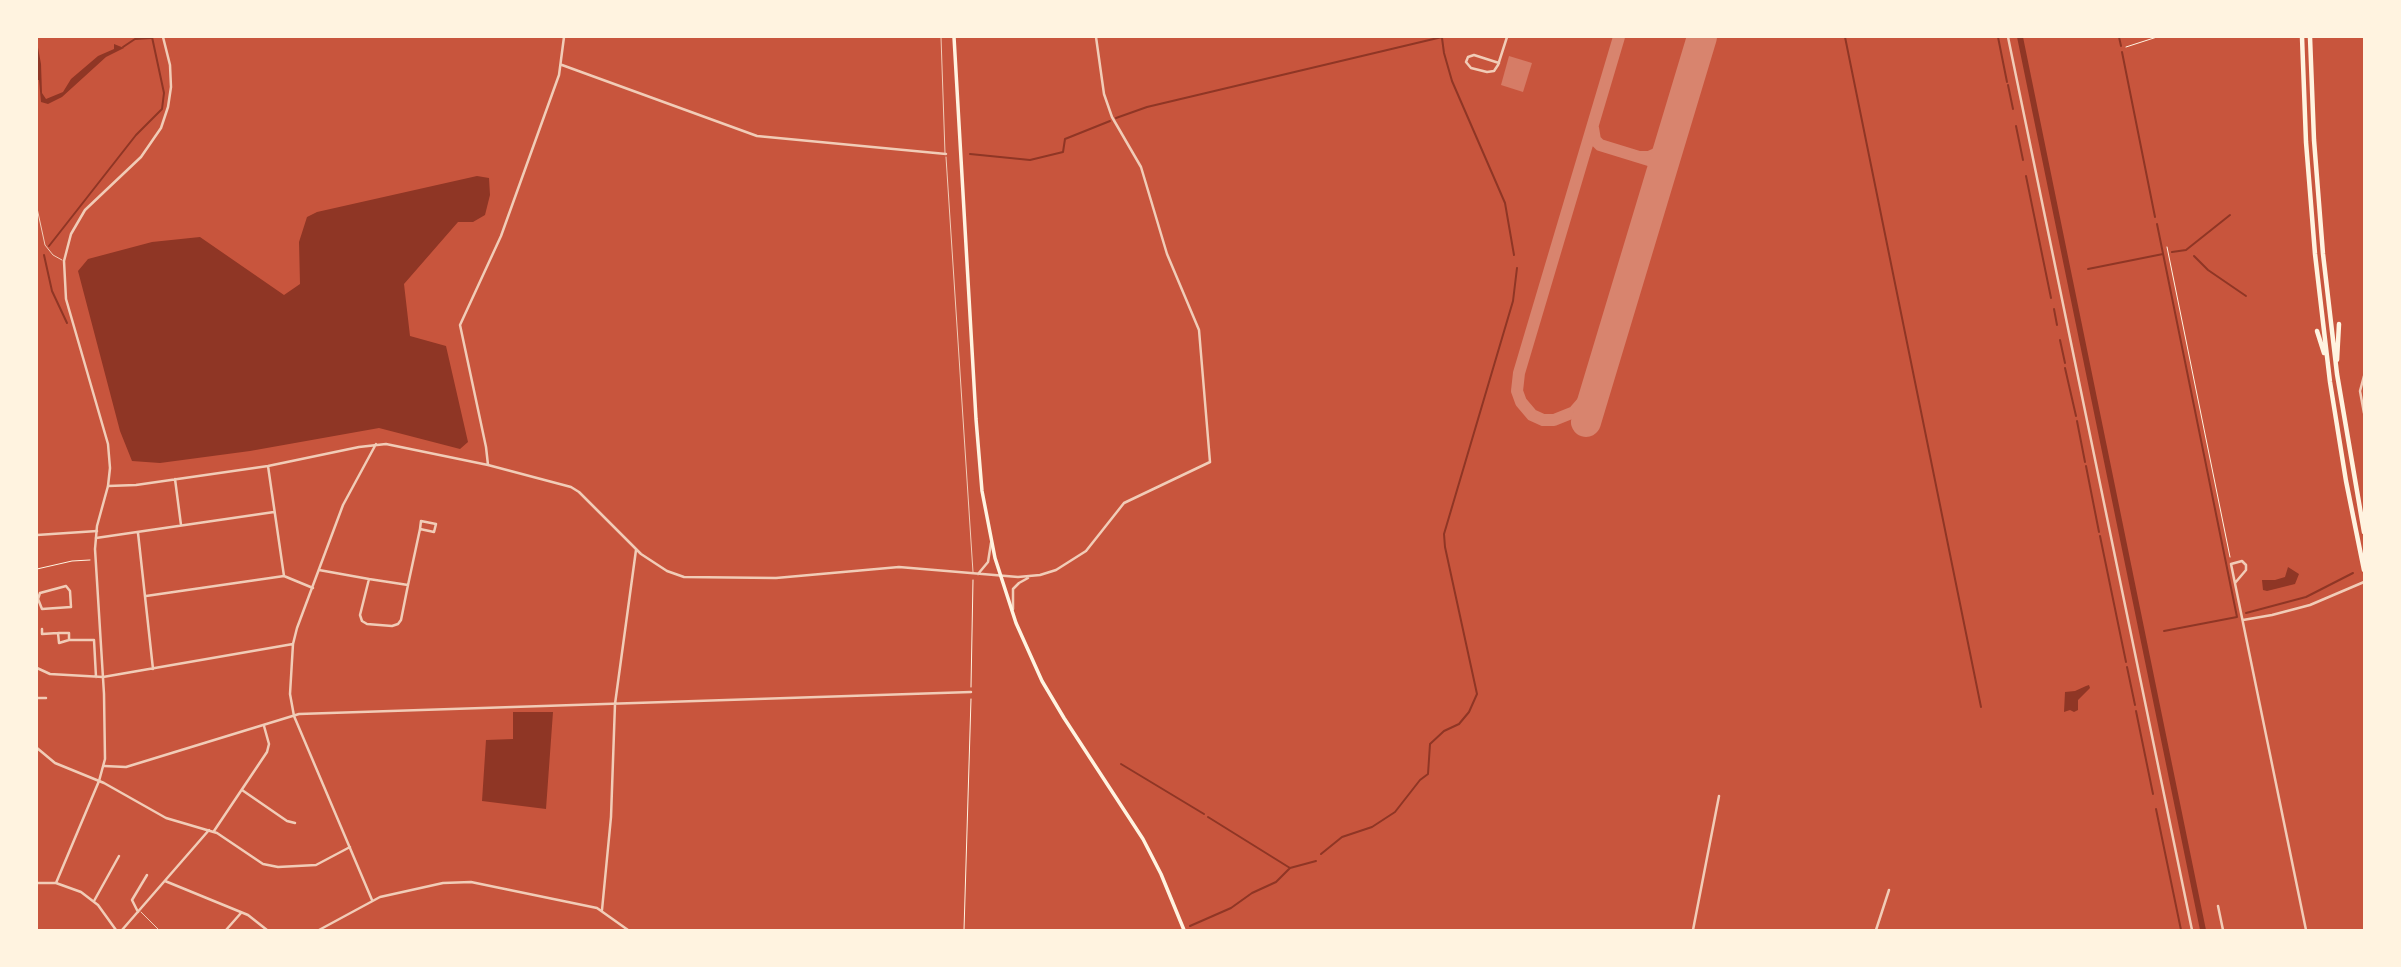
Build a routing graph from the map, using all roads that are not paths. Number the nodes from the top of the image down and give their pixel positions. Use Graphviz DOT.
graph roads {
  1 [pos="163,37"];
  2 [pos="564,37"];
  3 [pos="941,37"];
  4 [pos="954,37"];
  5 [pos="1096,37"];
  6 [pos="1507,37"];
  7 [pos="2008,37"];
  8 [pos="2302,37"];
  9 [pos="2310,37"];
  10 [pos="1499,63"];
  11 [pos="562,65"];
  12 [pos="946,154"];
  13 [pos="37,208"];
  14 [pos="64,261"];
  15 [pos="2339,324"];
  16 [pos="2316,331"];
  17 [pos="2337,374"];
  18 [pos="2364,376"];
  19 [pos="2330,382"];
  20 [pos="2364,412"];
  21 [pos="376,444"];
  22 [pos="268,466"];
  23 [pos="488,466"];
  24 [pos="175,479"];
  25 [pos="108,485"];
  26 [pos="274,512"];
  27 [pos="181,526"];
  28 [pos="420,529"];
  29 [pos="97,531"];
  30 [pos="138,532"];
  31 [pos="2364,532"];
  32 [pos="37,535"];
  33 [pos="96,538"];
  34 [pos="992,541"];
  35 [pos="636,550"];
  36 [pos="320,570"];
  37 [pos="2364,570"];
  38 [pos="973,574"];
  39 [pos="978,574"];
  40 [pos="284,576"];
  41 [pos="1000,576"];
  42 [pos="1031,577"];
  43 [pos="369,579"];
  44 [pos="2364,582"];
  45 [pos="2235,583"];
  46 [pos="408,586"];
  47 [pos="313,588"];
  48 [pos="146,596"];
  49 [pos="38,599"];
  50 [pos="2242,620"];
  51 [pos="1016,623"];
  52 [pos="42,629"];
  53 [pos="58,633"];
  54 [pos="69,640"];
  55 [pos="293,644"];
  56 [pos="37,668"];
  57 [pos="153,669"];
  58 [pos="96,677"];
  59 [pos="103,677"];
  60 [pos="971,692"];
  61 [pos="37,698"];
  62 [pos="46,698"];
  63 [pos="615,704"];
  64 [pos="294,716"];
  65 [pos="264,726"];
  66 [pos="37,748"];
  67 [pos="103,766"];
  68 [pos="99,782"];
  69 [pos="242,790"];
  70 [pos="1719,796"];
  71 [pos="295,823"];
  72 [pos="209,830"];
  73 [pos="214,831"];
  74 [pos="351,848"];
  75 [pos="119,856"];
  76 [pos="147,875"];
  77 [pos="165,881"];
  78 [pos="37,883"];
  79 [pos="56,883"];
  80 [pos="1889,890"];
  81 [pos="372,900"];
  82 [pos="94,901"];
  83 [pos="2218,906"];
  84 [pos="602,910"];
  85 [pos="138,911"];
  86 [pos="241,913"];
  87 [pos="116,930"];
  88 [pos="122,930"];
  89 [pos="159,930"];
  90 [pos="226,930"];
  91 [pos="267,930"];
  92 [pos="319,930"];
  93 [pos="628,930"];
  94 [pos="1184,930"];
  95 [pos="1693,930"];
  96 [pos="1876,930"];
  97 [pos="2192,930"];
  98 [pos="2223,930"];
  99 [pos="2306,930"];
  1 -- 14 [label="street"];
  2 -- 11 [label="street"];
  3 -- 12 [label="lane"];
  4 -- 34 [label="main road"];
  5 -- 42 [label="street"];
  6 -- 10 [label="street"];
  7 -- 97 [label="street"];
  8 -- 19 [label="highway"];
  9 -- 17 [label="highway"];
  10 -- 10 [label="street"];
  11 -- 12 [label="street"];
  11 -- 23 [label="street"];
  12 -- 38 [label="lane"];
  13 -- 14 [label="lane"];
  14 -- 25 [label="street"];
  15 -- 17 [label="highway"];
  16 -- 19 [label="highway"];
  17 -- 31 [label="highway"];
  18 -- 20 [label="street"];
  19 -- 37 [label="highway"];
  21 -- 22 [label="street"];
  21 -- 23 [label="street"];
  21 -- 36 [label="street"];
  22 -- 24 [label="street"];
  22 -- 26 [label="street"];
  23 -- 35 [label="street"];
  24 -- 25 [label="street"];
  24 -- 27 [label="street"];
  25 -- 29 [label="street"];
  26 -- 27 [label="street"];
  26 -- 40 [label="street"];
  27 -- 30 [label="street"];
  28 -- 28 [label="street"];
  28 -- 46 [label="street"];
  29 -- 32 [label="street"];
  29 -- 33 [label="street"];
  30 -- 33 [label="street"];
  30 -- 48 [label="street"];
  33 -- 59 [label="street"];
  34 -- 39 [label="street"];
  34 -- 41 [label="main road"];
  35 -- 38 [label="street"];
  35 -- 63 [label="street"];
  36 -- 43 [label="street"];
  36 -- 47 [label="street"];
  38 -- 39 [label="street"];
  39 -- 41 [label="street"];
  40 -- 47 [label="street"];
  40 -- 48 [label="street"];
  41 -- 42 [label="street"];
  41 -- 51 [label="main road"];
  42 -- 51 [label="street"];
  43 -- 46 [label="street"];
  43 -- 46 [label="street"];
  44 -- 50 [label="street"];
  45 -- 45 [label="street"];
  45 -- 50 [label="street"];
  47 -- 55 [label="street"];
  48 -- 57 [label="street"];
  49 -- 49 [label="street"];
  50 -- 99 [label="street"];
  51 -- 94 [label="main road"];
  52 -- 53 [label="street"];
  53 -- 54 [label="street"];
  53 -- 54 [label="street"];
  54 -- 58 [label="street"];
  55 -- 57 [label="street"];
  55 -- 64 [label="street"];
  56 -- 58 [label="street"];
  57 -- 59 [label="street"];
  58 -- 59 [label="street"];
  59 -- 67 [label="street"];
  60 -- 63 [label="street"];
  61 -- 62 [label="street"];
  63 -- 64 [label="street"];
  63 -- 84 [label="street"];
  64 -- 65 [label="street"];
  64 -- 74 [label="street"];
  65 -- 67 [label="street"];
  65 -- 69 [label="street"];
  66 -- 68 [label="street"];
  67 -- 68 [label="street"];
  68 -- 72 [label="street"];
  68 -- 79 [label="street"];
  69 -- 71 [label="street"];
  69 -- 73 [label="street"];
  70 -- 95 [label="street"];
  72 -- 73 [label="street"];
  72 -- 77 [label="street"];
  73 -- 74 [label="street"];
  74 -- 81 [label="street"];
  75 -- 82 [label="street"];
  76 -- 85 [label="street"];
  77 -- 85 [label="street"];
  77 -- 86 [label="street"];
  78 -- 79 [label="street"];
  79 -- 82 [label="street"];
  80 -- 96 [label="street"];
  81 -- 84 [label="street"];
  81 -- 92 [label="street"];
  82 -- 87 [label="street"];
  83 -- 98 [label="street"];
  84 -- 93 [label="street"];
  85 -- 88 [label="street"];
  85 -- 89 [label="lane"];
  86 -- 90 [label="street"];
  86 -- 91 [label="street"];
}
